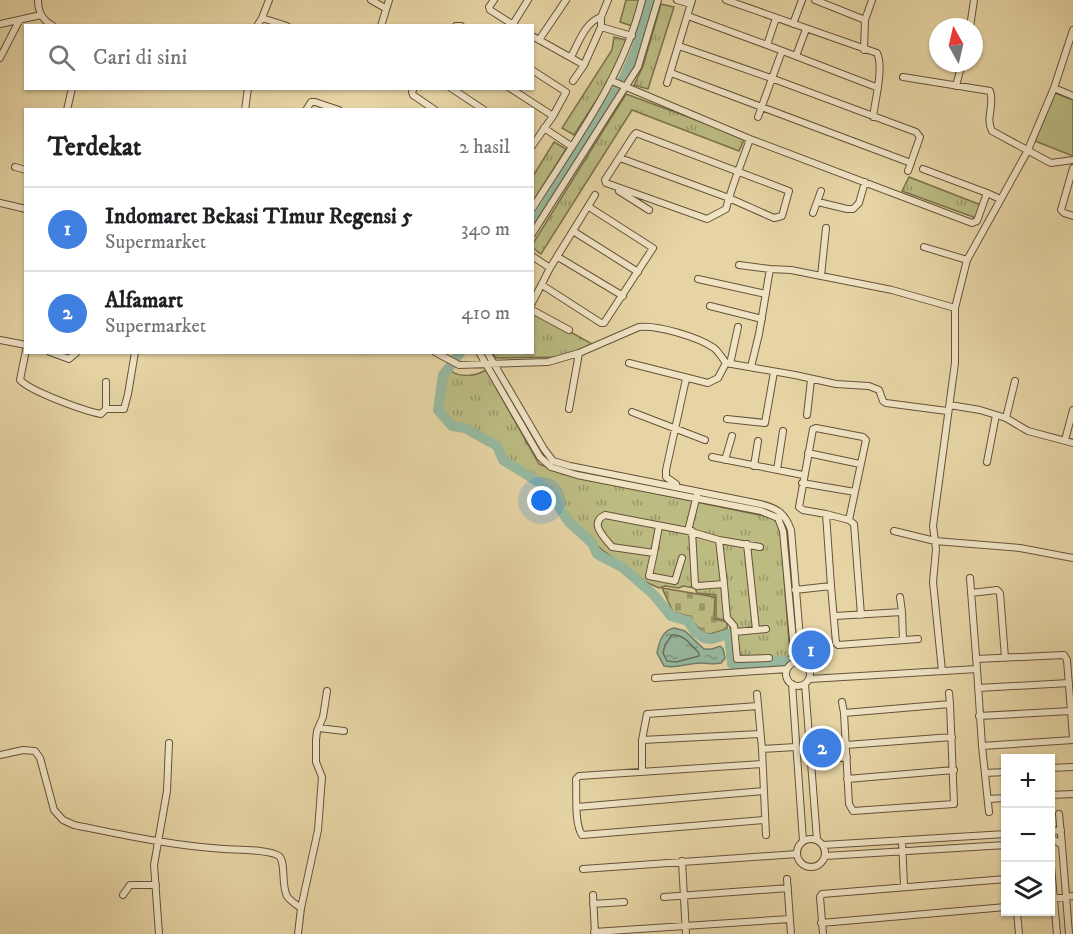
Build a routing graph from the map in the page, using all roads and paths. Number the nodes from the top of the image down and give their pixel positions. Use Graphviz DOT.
graph roads {
  1 [pos="38,0"];
  2 [pos="268,0"];
  3 [pos="371,0"];
  4 [pos="389,0"];
  5 [pos="494,0"];
  6 [pos="528,0"];
  7 [pos="566,0"];
  8 [pos="608,0"];
  9 [pos="642,0"];
  10 [pos="658,0"];
  11 [pos="677,0"];
  12 [pos="726,0"];
  13 [pos="802,0"];
  14 [pos="814,0"];
  15 [pos="872,0"];
  16 [pos="974,0"];
  17 [pos="692,2"];
  18 [pos="385,8"];
  19 [pos="41,15"];
  20 [pos="688,16"];
  21 [pos="601,17"];
  22 [pos="262,18"];
  23 [pos="776,18"];
  24 [pos="971,18"];
  25 [pos="865,20"];
  26 [pos="19,21"];
  27 [pos="0,24"];
  28 [pos="50,24"];
  29 [pos="258,24"];
  30 [pos="281,24"];
  31 [pos="381,24"];
  32 [pos="512,24"];
  33 [pos="515,24"];
  34 [pos="793,24"];
  35 [pos="601,27"];
  36 [pos="806,29"];
  37 [pos="1073,30"];
  38 [pos="632,36"];
  39 [pos="534,37"];
  40 [pos="539,40"];
  41 [pos="767,45"];
  42 [pos="679,46"];
  43 [pos="864,50"];
  44 [pos="782,51"];
  45 [pos="796,56"];
  46 [pos="0,57"];
  47 [pos="571,57"];
  48 [pos="584,65"];
  49 [pos="534,70"];
  50 [pos="960,72"];
  51 [pos="671,73"];
  52 [pos="903,77"];
  53 [pos="771,78"];
  54 [pos="573,81"];
  55 [pos="613,82"];
  56 [pos="667,82"];
  57 [pos="956,86"];
  58 [pos="625,87"];
  59 [pos="876,87"];
  60 [pos="1054,88"];
  61 [pos="72,90"];
  62 [pos="248,90"];
  63 [pos="413,90"];
  64 [pos="454,90"];
  65 [pos="513,90"];
  66 [pos="1073,96"];
  67 [pos="761,105"];
  68 [pos="67,108"];
  69 [pos="245,108"];
  70 [pos="307,108"];
  71 [pos="333,108"];
  72 [pos="432,108"];
  73 [pos="481,108"];
  74 [pos="553,116"];
  75 [pos="758,117"];
  76 [pos="873,117"];
  77 [pos="544,128"];
  78 [pos="750,138"];
  79 [pos="534,142"];
  80 [pos="572,146"];
  81 [pos="1027,152"];
  82 [pos="620,158"];
  83 [pos="1073,160"];
  84 [pos="911,163"];
  85 [pos="15,167"];
  86 [pos="1073,168"];
  87 [pos="24,169"];
  88 [pos="922,169"];
  89 [pos="738,171"];
  90 [pos="908,171"];
  91 [pos="865,182"];
  92 [pos="610,185"];
  93 [pos="821,191"];
  94 [pos="987,193"];
  95 [pos="594,195"];
  96 [pos="729,198"];
  97 [pos="1000,199"];
  98 [pos="818,202"];
  99 [pos="0,203"];
  100 [pos="534,206"];
  101 [pos="589,207"];
  102 [pos="24,209"];
  103 [pos="649,210"];
  104 [pos="813,213"];
  105 [pos="1073,216"];
  106 [pos="826,228"];
  107 [pos="534,231"];
  108 [pos="573,231"];
  109 [pos="924,248"];
  110 [pos="534,257"];
  111 [pos="558,257"];
  112 [pos="967,260"];
  113 [pos="739,265"];
  114 [pos="550,268"];
  115 [pos="770,269"];
  116 [pos="638,272"];
  117 [pos="821,276"];
  118 [pos="698,279"];
  119 [pos="542,285"];
  120 [pos="766,294"];
  121 [pos="623,296"];
  122 [pos="534,299"];
  123 [pos="710,306"];
  124 [pos="955,308"];
  125 [pos="534,311"];
  126 [pos="762,319"];
  127 [pos="738,327"];
  128 [pos="569,330"];
  129 [pos="0,340"];
  130 [pos="24,345"];
  131 [pos="579,353"];
  132 [pos="25,354"];
  133 [pos="55,354"];
  134 [pos="75,354"];
  135 [pos="135,354"];
  136 [pos="438,354"];
  137 [pos="479,354"];
  138 [pos="488,354"];
  139 [pos="484,363"];
  140 [pos="492,363"];
  141 [pos="629,363"];
  142 [pos="728,364"];
  143 [pos="751,367"];
  144 [pos="774,372"];
  145 [pos="686,379"];
  146 [pos="811,380"];
  147 [pos="1015,381"];
  148 [pos="106,382"];
  149 [pos="948,408"];
  150 [pos="106,409"];
  151 [pos="569,409"];
  152 [pos="632,412"];
  153 [pos="1073,412"];
  154 [pos="807,415"];
  155 [pos="996,415"];
  156 [pos="1006,418"];
  157 [pos="727,419"];
  158 [pos="676,427"];
  159 [pos="783,431"];
  160 [pos="732,436"];
  161 [pos="705,440"];
  162 [pos="1065,440"];
  163 [pos="758,441"];
  164 [pos="1073,443"];
  165 [pos="808,453"];
  166 [pos="712,457"];
  167 [pos="725,460"];
  168 [pos="987,462"];
  169 [pos="860,464"];
  170 [pos="754,466"];
  171 [pos="569,469"];
  172 [pos="777,470"];
  173 [pos="803,475"];
  174 [pos="802,483"];
  175 [pos="682,488"];
  176 [pos="855,492"];
  177 [pos="697,495"];
  178 [pos="826,514"];
  179 [pos="849,520"];
  180 [pos="659,526"];
  181 [pos="690,531"];
  182 [pos="894,531"];
  183 [pos="719,540"];
  184 [pos="935,540"];
  185 [pos="747,544"];
  186 [pos="760,547"];
  187 [pos="654,553"];
  188 [pos="682,558"];
  189 [pos="1073,558"];
  190 [pos="970,578"];
  191 [pos="724,584"];
  192 [pos="831,586"];
  193 [pos="797,590"];
  194 [pos="789,591"];
  195 [pos="971,593"];
  196 [pos="900,597"];
  197 [pos="902,612"];
  198 [pos="861,615"];
  199 [pos="835,616"];
  200 [pos="766,629"];
  201 [pos="756,630"];
  202 [pos="735,632"];
  203 [pos="918,639"];
  204 [pos="903,640"];
  205 [pos="769,658"];
  206 [pos="976,658"];
  207 [pos="1005,658"];
  208 [pos="799,662"];
  209 [pos="787,669"];
  210 [pos="977,669"];
  211 [pos="942,671"];
  212 [pos="655,678"];
  213 [pos="807,682"];
  214 [pos="1069,683"];
  215 [pos="792,684"];
  216 [pos="978,688"];
  217 [pos="327,691"];
  218 [pos="757,693"];
  219 [pos="949,693"];
  220 [pos="842,702"];
  221 [pos="950,704"];
  222 [pos="758,706"];
  223 [pos="1071,711"];
  224 [pos="844,713"];
  225 [pos="979,716"];
  226 [pos="319,728"];
  227 [pos="344,731"];
  228 [pos="760,734"];
  229 [pos="952,737"];
  230 [pos="1073,739"];
  231 [pos="642,740"];
  232 [pos="170,743"];
  233 [pos="846,745"];
  234 [pos="982,746"];
  235 [pos="796,747"];
  236 [pos="762,749"];
  237 [pos="0,755"];
  238 [pos="847,757"];
  239 [pos="812,761"];
  240 [pos="762,764"];
  241 [pos="1073,767"];
  242 [pos="1055,768"];
  243 [pos="954,770"];
  244 [pos="642,772"];
  245 [pos="1001,772"];
  246 [pos="985,773"];
  247 [pos="847,779"];
  248 [pos="764,792"];
  249 [pos="1073,794"];
  250 [pos="1055,795"];
  251 [pos="1001,798"];
  252 [pos="988,799"];
  253 [pos="577,807"];
  254 [pos="989,812"];
  255 [pos="1059,814"];
  256 [pos="765,820"];
  257 [pos="1055,830"];
  258 [pos="1060,830"];
  259 [pos="1001,834"];
  260 [pos="766,835"];
  261 [pos="1055,840"];
  262 [pos="158,841"];
  263 [pos="803,841"];
  264 [pos="820,842"];
  265 [pos="902,845"];
  266 [pos="1001,845"];
  267 [pos="1062,845"];
  268 [pos="796,854"];
  269 [pos="825,855"];
  270 [pos="682,861"];
  271 [pos="1052,862"];
  272 [pos="583,870"];
  273 [pos="787,879"];
  274 [pos="1001,879"];
  275 [pos="156,885"];
  276 [pos="904,886"];
  277 [pos="788,888"];
  278 [pos="123,895"];
  279 [pos="593,895"];
  280 [pos="685,896"];
  281 [pos="664,897"];
  282 [pos="1063,897"];
  283 [pos="624,902"];
  284 [pos="593,904"];
  285 [pos="1001,907"];
  286 [pos="301,908"];
  287 [pos="1017,916"];
  288 [pos="790,919"];
  289 [pos="821,923"];
  290 [pos="685,925"];
  291 [pos="594,933"];
  292 [pos="159,934"];
  293 [pos="298,934"];
  294 [pos="686,934"];
  295 [pos="791,934"];
  296 [pos="823,934"];
  297 [pos="1019,934"];
  298 [pos="1057,934"];
  299 [pos="1069,934"];
  1 -- 19 [label="street"];
  2 -- 22 [label="street"];
  3 -- 18 [label="street"];
  4 -- 18 [label="street"];
  5 -- 32 [label="street"];
  6 -- 33 [label="street"];
  7 -- 40 [label="street"];
  8 -- 21 [label="street"];
  9 -- 38 [label="street"];
  10 -- 58 [label="street"];
  11 -- 17 [label="street"];
  12 -- 23 [label="street"];
  13 -- 34 [label="street"];
  14 -- 25 [label="street"];
  15 -- 25 [label="street"];
  16 -- 24 [label="street"];
  17 -- 20 [label="street"];
  18 -- 31 [label="street"];
  19 -- 26 [label="street"];
  19 -- 28 [label="street"];
  20 -- 41 [label="street"];
  20 -- 42 [label="street"];
  21 -- 35 [label="street"];
  21 -- 47 [label="street"];
  22 -- 29 [label="street"];
  22 -- 30 [label="street"];
  23 -- 34 [label="street"];
  23 -- 41 [label="street"];
  25 -- 43 [label="street"];
  26 -- 27 [label="street"];
  26 -- 46 [label="street"];
  34 -- 36 [label="street"];
  35 -- 38 [label="street"];
  35 -- 48 [label="street"];
  36 -- 43 [label="street"];
  36 -- 45 [label="street"];
  37 -- 60 [label="street"];
  38 -- 55 [label="street"];
  39 -- 40 [label="street"];
  40 -- 47 [label="street"];
  41 -- 44 [label="street"];
  42 -- 51 [label="street"];
  42 -- 53 [label="street"];
  43 -- 59 [label="street"];
  44 -- 45 [label="street"];
  44 -- 53 [label="street"];
  45 -- 59 [label="street"];
  47 -- 48 [label="street"];
  48 -- 54 [label="street"];
  49 -- 74 [label="street"];
  50 -- 57 [label="street"];
  51 -- 56 [label="street"];
  51 -- 67 [label="street"];
  52 -- 57 [label="street"];
  53 -- 67 [label="street"];
  53 -- 76 [label="street"];
  55 -- 58 [label="street"];
  55 -- 80 [label="street"];
  57 -- 81 [label="street"];
  58 -- 78 [label="street"];
  58 -- 107 [label="street"];
  59 -- 76 [label="street"];
  60 -- 66 [label="street"];
  60 -- 81 [label="street"];
  61 -- 68 [label="street"];
  62 -- 69 [label="street"];
  63 -- 72 [label="street"];
  64 -- 73 [label="street"];
  65 -- 74 [label="street"];
  67 -- 75 [label="street"];
  67 -- 84 [label="street"];
  70 -- 71 [label="street"];
  74 -- 77 [label="street"];
  76 -- 84 [label="street"];
  77 -- 79 [label="street"];
  77 -- 80 [label="street"];
  78 -- 89 [label="street"];
  78 -- 91 [label="street"];
  80 -- 100 [label="street"];
  81 -- 83 [label="street"];
  81 -- 97 [label="street"];
  82 -- 89 [label="street"];
  82 -- 92 [label="street"];
  82 -- 96 [label="street"];
  84 -- 90 [label="street"];
  85 -- 87 [label="street"];
  86 -- 105 [label="street"];
  88 -- 94 [label="street"];
  89 -- 96 [label="street"];
  89 -- 96 [label="street"];
  91 -- 94 [label="street"];
  91 -- 98 [label="street"];
  92 -- 96 [label="street"];
  92 -- 103 [label="street"];
  93 -- 98 [label="street"];
  94 -- 97 [label="street"];
  95 -- 101 [label="street"];
  97 -- 112 [label="street"];
  98 -- 104 [label="street"];
  99 -- 102 [label="street"];
  101 -- 108 [label="street"];
  101 -- 116 [label="street"];
  106 -- 117 [label="street"];
  108 -- 111 [label="street"];
  108 -- 116 [label="street"];
  109 -- 112 [label="street"];
  110 -- 114 [label="street"];
  111 -- 114 [label="street"];
  111 -- 121 [label="street"];
  112 -- 124 [label="street"];
  113 -- 115 [label="street"];
  114 -- 119 [label="street"];
  115 -- 117 [label="street"];
  115 -- 120 [label="street"];
  116 -- 121 [label="street"];
  117 -- 124 [label="street"];
  118 -- 120 [label="street"];
  119 -- 121 [label="street"];
  119 -- 122 [label="street"];
  120 -- 126 [label="street"];
  123 -- 126 [label="street"];
  124 -- 149 [label="street"];
  125 -- 128 [label="street"];
  126 -- 143 [label="street"];
  127 -- 142 [label="street"];
  129 -- 130 [label="street"];
  131 -- 140 [label="street"];
  131 -- 142 [label="street"];
  131 -- 151 [label="street"];
  132 -- 150 [label="street"];
  133 -- 134 [label="street"];
  135 -- 150 [label="street"];
  136 -- 139 [label="street"];
  137 -- 139 [label="street"];
  138 -- 140 [label="street"];
  139 -- 140 [label="street"];
  139 -- 171 [label="street"];
  140 -- 171 [label="street"];
  141 -- 145 [label="street"];
  142 -- 143 [label="street"];
  142 -- 145 [label="street"];
  143 -- 144 [label="street"];
  144 -- 146 [label="street"];
  144 -- 157 [label="street"];
  145 -- 158 [label="street"];
  146 -- 149 [label="street"];
  146 -- 154 [label="street"];
  147 -- 156 [label="street"];
  148 -- 150 [label="street"];
  149 -- 155 [label="street"];
  149 -- 184 [label="street"];
  152 -- 158 [label="street"];
  153 -- 162 [label="street"];
  155 -- 156 [label="street"];
  155 -- 168 [label="street"];
  156 -- 162 [label="street"];
  158 -- 161 [label="street"];
  158 -- 175 [label="street"];
  159 -- 172 [label="street"];
  160 -- 167 [label="street"];
  162 -- 164 [label="street"];
  163 -- 170 [label="street"];
  165 -- 169 [label="street"];
  165 -- 169 [label="street"];
  165 -- 173 [label="street"];
  166 -- 167 [label="street"];
  167 -- 170 [label="street"];
  169 -- 176 [label="street"];
  170 -- 172 [label="street"];
  171 -- 175 [label="street"];
  171 -- 177 [label="street"];
  172 -- 173 [label="street"];
  173 -- 174 [label="street"];
  174 -- 176 [label="street"];
  174 -- 178 [label="street"];
  175 -- 177 [label="street"];
  176 -- 179 [label="street"];
  177 -- 181 [label="street"];
  177 -- 193 [label="street"];
  177 -- 194 [label="street"];
  178 -- 179 [label="street"];
  178 -- 192 [label="street"];
  179 -- 198 [label="street"];
  180 -- 181 [label="street"];
  180 -- 187 [label="street"];
  180 -- 187 [label="street"];
  181 -- 183 [label="street"];
  181 -- 191 [label="street"];
  182 -- 184 [label="street"];
  183 -- 185 [label="street"];
  183 -- 191 [label="street"];
  184 -- 189 [label="street"];
  184 -- 211 [label="street"];
  185 -- 186 [label="street"];
  185 -- 201 [label="street"];
  187 -- 188 [label="street"];
  190 -- 195 [label="street"];
  191 -- 202 [label="street"];
  192 -- 193 [label="street"];
  192 -- 199 [label="street"];
  193 -- 194 [label="street"];
  193 -- 208 [label="street"];
  194 -- 208 [label="street"];
  195 -- 206 [label="street"];
  195 -- 207 [label="street"];
  196 -- 197 [label="street"];
  197 -- 198 [label="street"];
  197 -- 204 [label="street"];
  198 -- 199 [label="street"];
  199 -- 204 [label="street"];
  200 -- 201 [label="street"];
  201 -- 202 [label="street"];
  202 -- 205 [label="street"];
  203 -- 204 [label="street"];
  206 -- 207 [label="street"];
  206 -- 210 [label="street"];
  207 -- 214 [label="street"];
  208 -- 209 [label="street"];
  208 -- 213 [label="street"];
  209 -- 212 [label="street"];
  209 -- 215 [label="street"];
  210 -- 211 [label="street"];
  210 -- 216 [label="street"];
  211 -- 213 [label="street"];
  213 -- 215 [label="street"];
  213 -- 239 [label="street"];
  214 -- 216 [label="street"];
  214 -- 223 [label="street"];
  215 -- 235 [label="street"];
  216 -- 225 [label="street"];
  217 -- 226 [label="street"];
  218 -- 222 [label="street"];
  219 -- 221 [label="street"];
  220 -- 224 [label="street"];
  221 -- 224 [label="street"];
  221 -- 229 [label="street"];
  222 -- 228 [label="street"];
  222 -- 231 [label="street"];
  223 -- 225 [label="street"];
  223 -- 230 [label="street"];
  224 -- 233 [label="street"];
  225 -- 234 [label="street"];
  226 -- 227 [label="street"];
  226 -- 286 [label="street"];
  228 -- 231 [label="street"];
  228 -- 236 [label="street"];
  229 -- 233 [label="street"];
  229 -- 243 [label="street"];
  230 -- 234 [label="street"];
  231 -- 244 [label="street"];
  232 -- 262 [label="street"];
  233 -- 238 [label="street"];
  234 -- 246 [label="street"];
  235 -- 236 [label="street"];
  235 -- 263 [label="street"];
  236 -- 240 [label="street"];
  237 -- 262 [label="street"];
  238 -- 239 [label="street"];
  238 -- 247 [label="street"];
  239 -- 264 [label="street"];
  240 -- 244 [label="street"];
  240 -- 248 [label="street"];
  241 -- 242 [label="street"];
  243 -- 247 [label="street"];
  243 -- 247 [label="street"];
  244 -- 253 [label="street"];
  245 -- 246 [label="street"];
  246 -- 252 [label="street"];
  248 -- 253 [label="street"];
  248 -- 256 [label="street"];
  249 -- 250 [label="street"];
  251 -- 252 [label="street"];
  252 -- 254 [label="street"];
  253 -- 256 [label="street"];
  255 -- 258 [label="street"];
  256 -- 260 [label="street"];
  257 -- 258 [label="street"];
  258 -- 267 [label="street"];
  259 -- 265 [label="street"];
  261 -- 267 [label="street"];
  262 -- 275 [label="street"];
  262 -- 286 [label="street"];
  263 -- 264 [label="street"];
  263 -- 268 [label="street"];
  264 -- 265 [label="street"];
  264 -- 269 [label="street"];
  265 -- 266 [label="street"];
  265 -- 269 [label="street"];
  265 -- 276 [label="street"];
  267 -- 282 [label="street"];
  268 -- 269 [label="street"];
  268 -- 270 [label="street"];
  270 -- 272 [label="street"];
  270 -- 280 [label="street"];
  271 -- 282 [label="street"];
  273 -- 277 [label="street"];
  274 -- 276 [label="street"];
  275 -- 278 [label="street"];
  275 -- 292 [label="street"];
  276 -- 289 [label="street"];
  277 -- 280 [label="street"];
  277 -- 288 [label="street"];
  279 -- 284 [label="street"];
  280 -- 281 [label="street"];
  280 -- 290 [label="street"];
  282 -- 298 [label="street"];
  282 -- 299 [label="street"];
  283 -- 284 [label="street"];
  284 -- 291 [label="street"];
  285 -- 289 [label="street"];
  286 -- 293 [label="street"];
  287 -- 297 [label="street"];
  288 -- 290 [label="street"];
  288 -- 295 [label="street"];
  289 -- 296 [label="street"];
  290 -- 291 [label="street"];
  290 -- 294 [label="street"];
}
